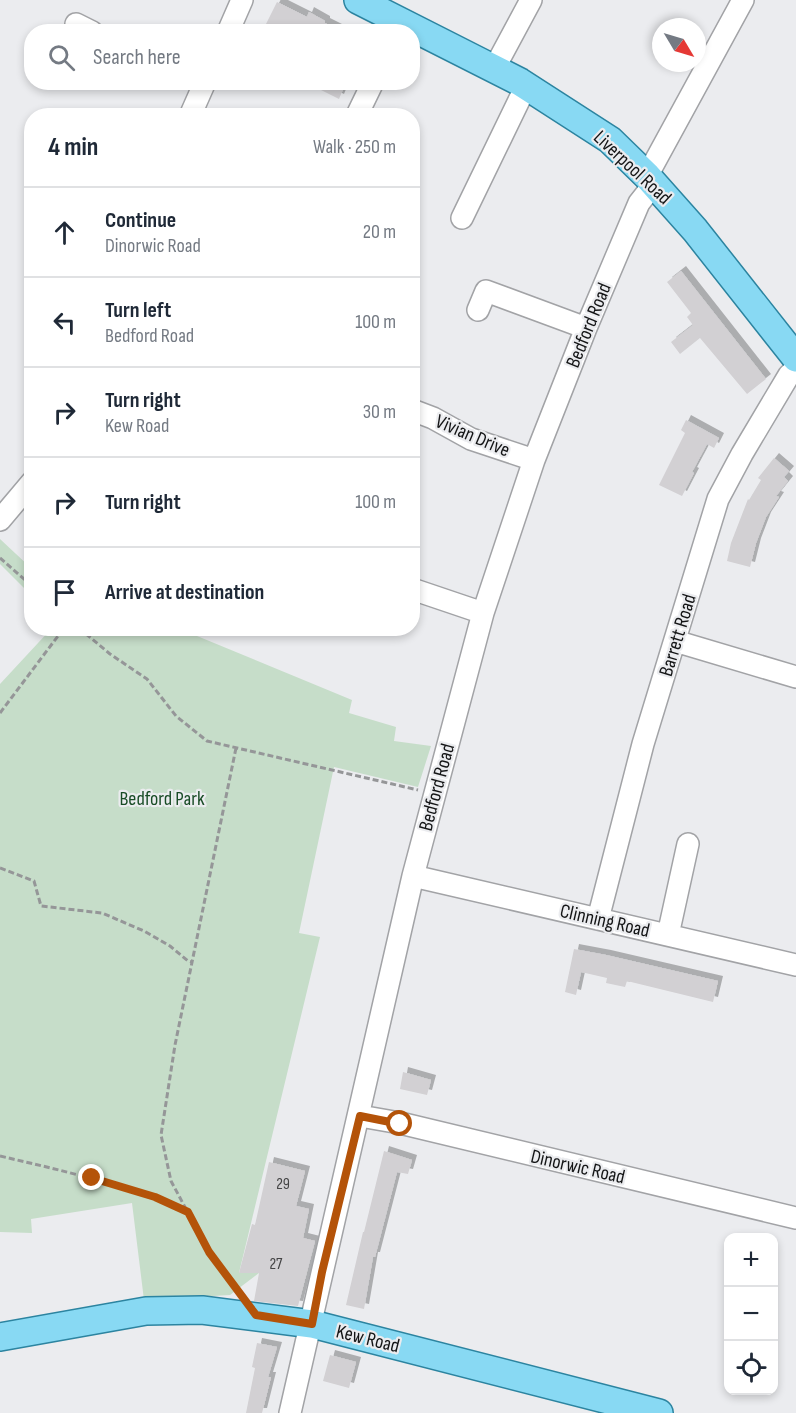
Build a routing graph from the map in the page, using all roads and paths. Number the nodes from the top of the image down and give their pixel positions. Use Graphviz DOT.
graph roads {
  1 [pos="242,0"];
  2 [pos="357,0"];
  3 [pos="531,0"];
  4 [pos="743,0"];
  5 [pos="232,24"];
  6 [pos="400,24"];
  7 [pos="420,34"];
  8 [pos="494,69"];
  9 [pos="526,86"];
  10 [pos="199,90"];
  11 [pos="369,90"];
  12 [pos="193,108"];
  13 [pos="360,108"];
  14 [pos="651,180"];
  15 [pos="462,218"];
  16 [pos="478,310"];
  17 [pos="586,328"];
  18 [pos="796,358"];
  19 [pos="796,369"];
  20 [pos="420,413"];
  21 [pos="534,460"];
  22 [pos="24,492"];
  23 [pos="0,520"];
  24 [pos="0,558"];
  25 [pos="24,579"];
  26 [pos="420,592"];
  27 [pos="483,613"];
  28 [pos="58,636"];
  29 [pos="89,636"];
  30 [pos="675,641"];
  31 [pos="796,677"];
  32 [pos="0,713"];
  33 [pos="236,748"];
  34 [pos="434,794"];
  35 [pos="688,844"];
  36 [pos="0,868"];
  37 [pos="413,876"];
  38 [pos="598,919"];
  39 [pos="668,935"];
  40 [pos="192,962"];
  41 [pos="796,965"];
  42 [pos="360,1116"];
  43 [pos="0,1156"];
  44 [pos="188,1212"];
  45 [pos="796,1218"];
  46 [pos="256,1315"];
  47 [pos="312,1324"];
  48 [pos="0,1337"];
  49 [pos="290,1413"];
  50 [pos="659,1413"];
  1 -- 5 [label="street"];
  2 -- 6 [label="main road, Liverpool Road"];
  3 -- 8 [label="street"];
  4 -- 14 [label="street, Bedford Road"];
  7 -- 8 [label="main road, Liverpool Road"];
  8 -- 9 [label="main road, Liverpool Road"];
  9 -- 14 [label="main road, Liverpool Road"];
  9 -- 15 [label="street"];
  10 -- 12 [label="street"];
  11 -- 13 [label="street"];
  14 -- 17 [label="street, Bedford Road"];
  14 -- 18 [label="main road, Liverpool Road"];
  16 -- 17 [label="street"];
  17 -- 21 [label="street, Bedford Road"];
  19 -- 30 [label="street, Barrett Road"];
  20 -- 21 [label="street, Vivian Drive"];
  21 -- 27 [label="street, Bedford Road"];
  22 -- 23 [label="street"];
  24 -- 25 [label="path"];
  26 -- 27 [label="street"];
  27 -- 34 [label="street, Bedford Road"];
  28 -- 32 [label="path"];
  29 -- 33 [label="path"];
  30 -- 31 [label="street"];
  30 -- 38 [label="street, Barrett Road"];
  33 -- 34 [label="path"];
  33 -- 40 [label="path"];
  34 -- 37 [label="street, Bedford Road"];
  35 -- 39 [label="street"];
  36 -- 40 [label="path"];
  37 -- 38 [label="street, Clinning Road"];
  37 -- 42 [label="street, Bedford Road"];
  38 -- 39 [label="street, Clinning Road"];
  39 -- 41 [label="street, Clinning Road"];
  40 -- 44 [label="path"];
  42 -- 45 [label="street, Dinorwic Road"];
  42 -- 47 [label="street, Bedford Road"];
  43 -- 44 [label="path"];
  44 -- 46 [label="path"];
  46 -- 47 [label="main road, Kew Road"];
  46 -- 48 [label="main road, Kew Road"];
  47 -- 49 [label="street, Bedford Road"];
  47 -- 50 [label="main road, Kew Road"];
}
